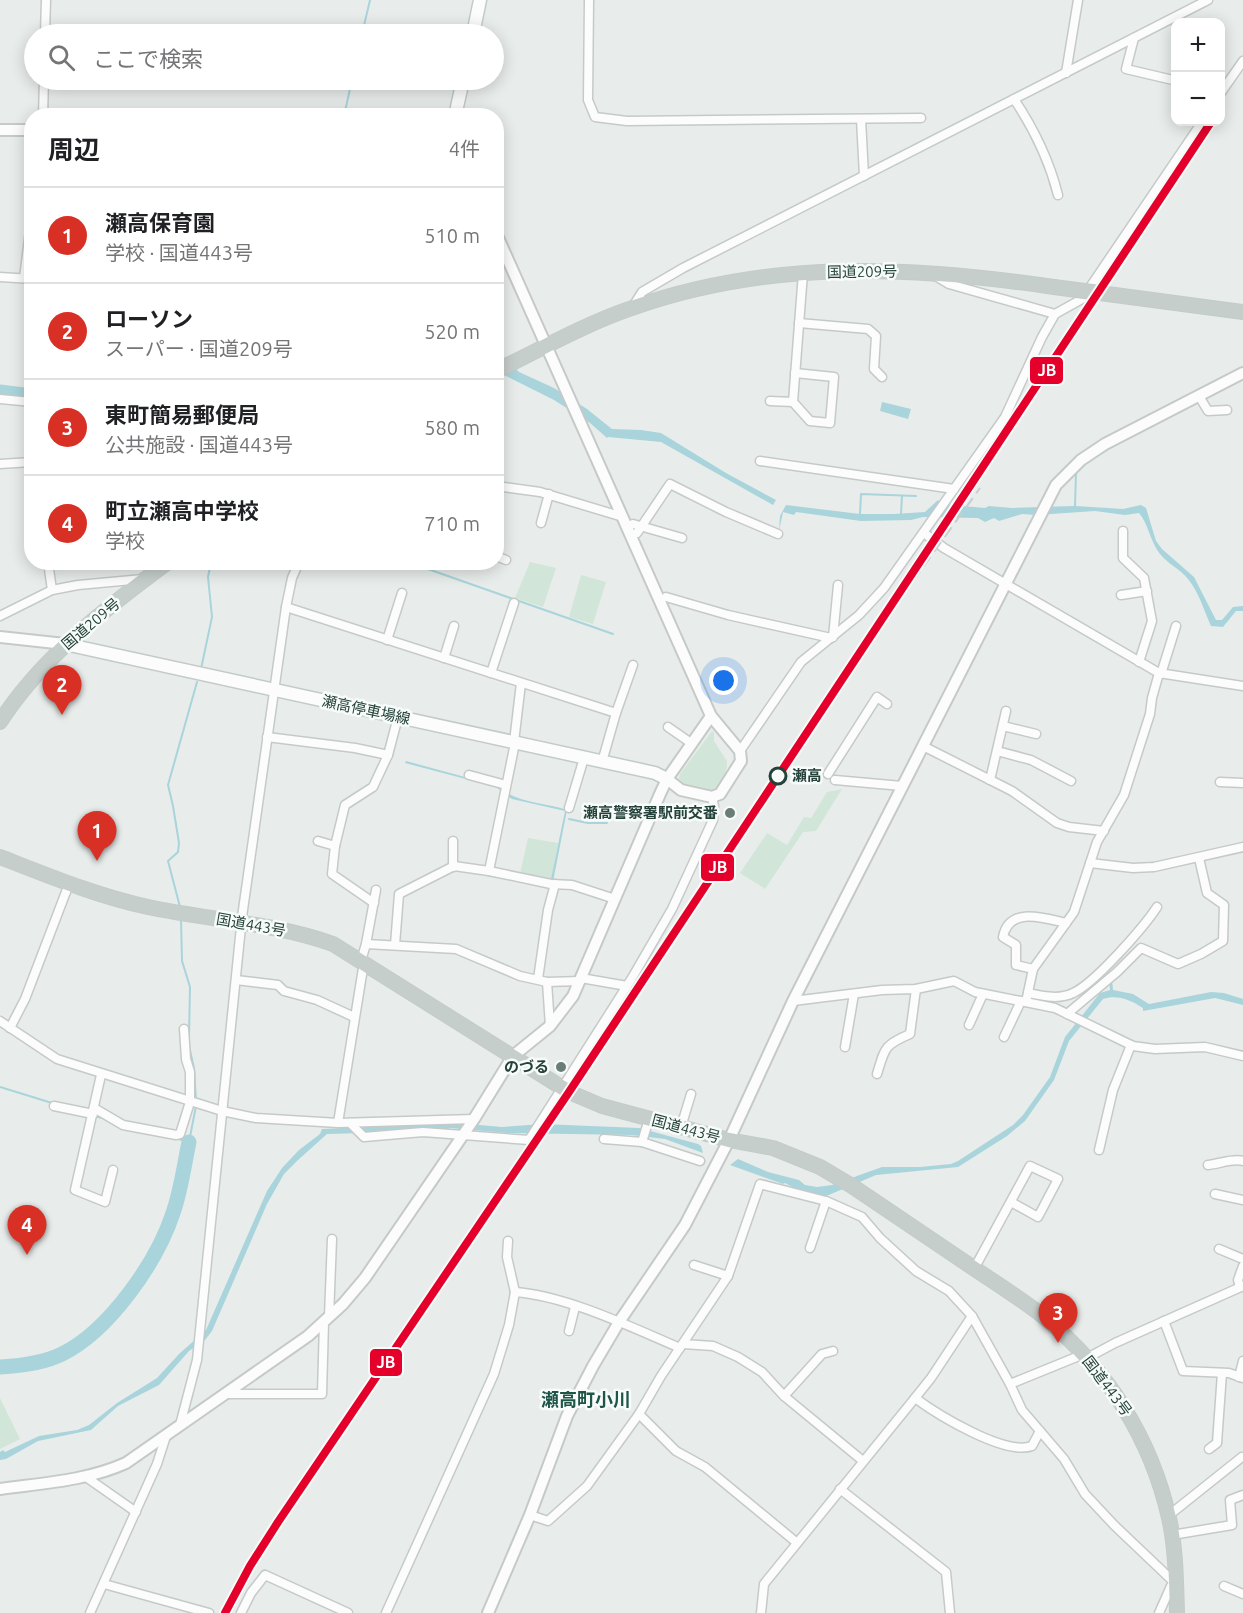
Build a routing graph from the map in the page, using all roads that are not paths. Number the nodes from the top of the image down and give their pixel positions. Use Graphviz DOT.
graph roads {
  1 [pos="46,0"];
  2 [pos="480,0"];
  3 [pos="589,0"];
  4 [pos="1078,0"];
  5 [pos="1208,0"];
  6 [pos="45,24"];
  7 [pos="475,24"];
  8 [pos="1134,38"];
  9 [pos="1243,61"];
  10 [pos="1066,73"];
  11 [pos="1171,80"];
  12 [pos="1225,88"];
  13 [pos="44,90"];
  14 [pos="461,90"];
  15 [pos="1014,99"];
  16 [pos="43,108"];
  17 [pos="456,108"];
  18 [pos="921,118"];
  19 [pos="861,119"];
  20 [pos="1199,126"];
  21 [pos="0,130"];
  22 [pos="24,130"];
  23 [pos="864,176"];
  24 [pos="1058,195"];
  25 [pos="504,251"];
  26 [pos="803,273"];
  27 [pos="930,273"];
  28 [pos="0,277"];
  29 [pos="24,279"];
  30 [pos="632,308"];
  31 [pos="1243,312"];
  32 [pos="1055,314"];
  33 [pos="799,323"];
  34 [pos="546,346"];
  35 [pos="504,367"];
  36 [pos="795,373"];
  37 [pos="1243,373"];
  38 [pos="882,377"];
  39 [pos="1199,396"];
  40 [pos="0,399"];
  41 [pos="24,401"];
  42 [pos="770,401"];
  43 [pos="793,402"];
  44 [pos="1227,411"];
  45 [pos="760,461"];
  46 [pos="24,462"];
  47 [pos="0,464"];
  48 [pos="504,487"];
  49 [pos="954,489"];
  50 [pos="549,494"];
  51 [pos="623,517"];
  52 [pos="541,523"];
  53 [pos="1123,531"];
  54 [pos="924,533"];
  55 [pos="778,534"];
  56 [pos="682,538"];
  57 [pos="49,570"];
  58 [pos="157,570"];
  59 [pos="296,570"];
  60 [pos="146,578"];
  61 [pos="1005,584"];
  62 [pos="838,585"];
  63 [pos="52,590"];
  64 [pos="1146,591"];
  65 [pos="402,593"];
  66 [pos="1120,595"];
  67 [pos="666,597"];
  68 [pos="514,603"];
  69 [pos="286,607"];
  70 [pos="0,616"];
  71 [pos="454,626"];
  72 [pos="1176,626"];
  73 [pos="0,637"];
  74 [pos="832,637"];
  75 [pos="387,640"];
  76 [pos="64,644"];
  77 [pos="444,658"];
  78 [pos="1139,662"];
  79 [pos="633,665"];
  80 [pos="491,673"];
  81 [pos="1160,674"];
  82 [pos="521,683"];
  83 [pos="1243,686"];
  84 [pos="273,690"];
  85 [pos="887,704"];
  86 [pos="1006,711"];
  87 [pos="616,713"];
  88 [pos="711,716"];
  89 [pos="398,717"];
  90 [pos="0,722"];
  91 [pos="1003,726"];
  92 [pos="668,727"];
  93 [pos="1036,734"];
  94 [pos="267,737"];
  95 [pos="514,743"];
  96 [pos="691,744"];
  97 [pos="923,746"];
  98 [pos="740,751"];
  99 [pos="997,751"];
  100 [pos="388,755"];
  101 [pos="584,758"];
  102 [pos="602,762"];
  103 [pos="469,776"];
  104 [pos="667,780"];
  105 [pos="990,780"];
  106 [pos="1071,782"];
  107 [pos="1220,782"];
  108 [pos="1243,783"];
  109 [pos="506,785"];
  110 [pos="902,786"];
  111 [pos="712,797"];
  112 [pos="569,808"];
  113 [pos="1104,831"];
  114 [pos="318,841"];
  115 [pos="453,841"];
  116 [pos="335,846"];
  117 [pos="1243,848"];
  118 [pos="0,857"];
  119 [pos="1199,858"];
  120 [pos="1090,863"];
  121 [pos="453,867"];
  122 [pos="489,871"];
  123 [pos="69,884"];
  124 [pos="555,884"];
  125 [pos="376,890"];
  126 [pos="615,899"];
  127 [pos="374,903"];
  128 [pos="1156,907"];
  129 [pos="242,923"];
  130 [pos="1066,923"];
  131 [pos="366,944"];
  132 [pos="394,945"];
  133 [pos="362,961"];
  134 [pos="1033,969"];
  135 [pos="581,979"];
  136 [pos="236,980"];
  137 [pos="543,981"];
  138 [pos="627,986"];
  139 [pos="916,989"];
  140 [pos="854,994"];
  141 [pos="983,994"];
  142 [pos="1025,999"];
  143 [pos="793,1001"];
  144 [pos="1067,1014"];
  145 [pos="354,1017"];
  146 [pos="0,1021"];
  147 [pos="969,1025"];
  148 [pos="550,1026"];
  149 [pos="10,1028"];
  150 [pos="184,1029"];
  151 [pos="1004,1036"];
  152 [pos="1131,1045"];
  153 [pos="845,1047"];
  154 [pos="513,1056"];
  155 [pos="1243,1056"];
  156 [pos="877,1074"];
  157 [pos="101,1075"];
  158 [pos="562,1089"];
  159 [pos="691,1094"];
  160 [pos="190,1102"];
  161 [pos="54,1106"];
  162 [pos="93,1111"];
  163 [pos="222,1111"];
  164 [pos="474,1119"];
  165 [pos="649,1119"];
  166 [pos="338,1123"];
  167 [pos="350,1123"];
  168 [pos="681,1127"];
  169 [pos="463,1135"];
  170 [pos="604,1139"];
  171 [pos="729,1140"];
  172 [pos="642,1142"];
  173 [pos="1099,1150"];
  174 [pos="700,1161"];
  175 [pos="1243,1161"];
  176 [pos="1208,1165"];
  177 [pos="113,1170"];
  178 [pos="1215,1194"];
  179 [pos="1243,1200"];
  180 [pos="826,1201"];
  181 [pos="1011,1202"];
  182 [pos="332,1239"];
  183 [pos="508,1241"];
  184 [pos="810,1248"];
  185 [pos="1219,1249"];
  186 [pos="1243,1259"];
  187 [pos="694,1265"];
  188 [pos="1243,1266"];
  189 [pos="974,1269"];
  190 [pos="728,1276"];
  191 [pos="1241,1286"];
  192 [pos="515,1292"];
  193 [pos="575,1307"];
  194 [pos="972,1316"];
  195 [pos="326,1319"];
  196 [pos="1164,1321"];
  197 [pos="619,1322"];
  198 [pos="568,1331"];
  199 [pos="681,1346"];
  200 [pos="834,1351"];
  201 [pos="1087,1358"];
  202 [pos="1243,1361"];
  203 [pos="1222,1373"];
  204 [pos="1241,1377"];
  205 [pos="1010,1384"];
  206 [pos="224,1394"];
  207 [pos="784,1396"];
  208 [pos="915,1398"];
  209 [pos="639,1414"];
  210 [pos="180,1425"];
  211 [pos="1040,1431"];
  212 [pos="166,1436"];
  213 [pos="1209,1449"];
  214 [pos="1242,1457"];
  215 [pos="863,1461"];
  216 [pos="86,1477"];
  217 [pos="0,1490"];
  218 [pos="840,1490"];
  219 [pos="1243,1496"];
  220 [pos="136,1512"];
  221 [pos="530,1515"];
  222 [pos="1168,1516"];
  223 [pos="1172,1536"];
  224 [pos="796,1542"];
  225 [pos="104,1584"];
  226 [pos="1176,1584"];
  227 [pos="1224,1586"];
  228 [pos="1243,1594"];
  229 [pos="90,1613"];
  230 [pos="209,1613"];
  231 [pos="241,1613"];
  232 [pos="348,1613"];
  233 [pos="386,1613"];
  234 [pos="488,1613"];
  235 [pos="761,1613"];
  236 [pos="950,1613"];
  237 [pos="1159,1613"];
  238 [pos="1177,1613"];
  1 -- 6 [label="street"];
  2 -- 7 [label="main road"];
  3 -- 19 [label="street"];
  4 -- 10 [label="street"];
  5 -- 8 [label="street"];
  8 -- 10 [label="street"];
  8 -- 11 [label="street"];
  9 -- 12 [label="street"];
  10 -- 15 [label="street"];
  13 -- 16 [label="street"];
  14 -- 17 [label="main road"];
  15 -- 23 [label="street"];
  15 -- 24 [label="street"];
  18 -- 19 [label="street"];
  19 -- 23 [label="street"];
  20 -- 32 [label="street"];
  21 -- 22 [label="street"];
  23 -- 30 [label="street"];
  25 -- 34 [label="street"];
  26 -- 27 [label="highway, 国道209号"];
  26 -- 30 [label="highway, 国道209号"];
  26 -- 33 [label="street"];
  27 -- 31 [label="highway, 国道209号, bridge"];
  27 -- 32 [label="street"];
  28 -- 29 [label="street"];
  30 -- 34 [label="highway, 国道209号"];
  32 -- 49 [label="street"];
  33 -- 36 [label="street"];
  33 -- 38 [label="street"];
  34 -- 35 [label="highway, 国道209号"];
  34 -- 51 [label="street"];
  36 -- 43 [label="street"];
  36 -- 43 [label="street"];
  37 -- 39 [label="street"];
  39 -- 44 [label="street"];
  39 -- 61 [label="street"];
  40 -- 41 [label="street"];
  42 -- 43 [label="street"];
  45 -- 49 [label="street"];
  46 -- 47 [label="street"];
  48 -- 50 [label="street"];
  49 -- 54 [label="street"];
  50 -- 51 [label="street"];
  50 -- 52 [label="street"];
  51 -- 88 [label="street"];
  53 -- 64 [label="street"];
  54 -- 61 [label="street"];
  54 -- 74 [label="street"];
  55 -- 56 [label="street"];
  57 -- 63 [label="street"];
  58 -- 60 [label="highway, 国道209号"];
  59 -- 69 [label="street"];
  60 -- 63 [label="street"];
  60 -- 76 [label="highway, 国道209号"];
  61 -- 78 [label="street"];
  61 -- 97 [label="street"];
  62 -- 74 [label="street"];
  63 -- 70 [label="street"];
  64 -- 66 [label="street"];
  64 -- 78 [label="street"];
  65 -- 75 [label="street"];
  67 -- 74 [label="street"];
  68 -- 80 [label="street"];
  69 -- 75 [label="street"];
  69 -- 84 [label="street"];
  71 -- 77 [label="street"];
  72 -- 81 [label="street"];
  73 -- 76 [label="street"];
  74 -- 98 [label="street"];
  75 -- 77 [label="street"];
  76 -- 84 [label="main road, 瀬高停車場線"];
  76 -- 90 [label="highway, 国道209号"];
  77 -- 80 [label="street"];
  78 -- 81 [label="street"];
  79 -- 87 [label="street"];
  80 -- 82 [label="street"];
  81 -- 83 [label="street"];
  81 -- 113 [label="street"];
  82 -- 87 [label="street"];
  82 -- 95 [label="street"];
  84 -- 89 [label="main road, 瀬高停車場線"];
  84 -- 94 [label="street"];
  85 -- 110 [label="street"];
  86 -- 91 [label="street"];
  87 -- 102 [label="street"];
  88 -- 96 [label="street"];
  88 -- 98 [label="street"];
  89 -- 95 [label="main road, 瀬高停車場線"];
  89 -- 100 [label="street"];
  91 -- 93 [label="street"];
  91 -- 99 [label="street"];
  92 -- 96 [label="street"];
  94 -- 100 [label="street"];
  94 -- 129 [label="street"];
  95 -- 101 [label="main road, 瀬高停車場線"];
  95 -- 109 [label="street"];
  96 -- 104 [label="street"];
  97 -- 105 [label="street"];
  97 -- 110 [label="street"];
  98 -- 111 [label="street"];
  99 -- 105 [label="street"];
  99 -- 106 [label="street"];
  100 -- 116 [label="street"];
  101 -- 102 [label="main road, 瀬高停車場線"];
  101 -- 112 [label="street"];
  102 -- 104 [label="main road, 瀬高停車場線"];
  103 -- 109 [label="street"];
  104 -- 111 [label="street"];
  104 -- 126 [label="street"];
  105 -- 113 [label="street"];
  107 -- 108 [label="street"];
  109 -- 122 [label="street"];
  110 -- 143 [label="street"];
  111 -- 138 [label="street"];
  113 -- 120 [label="street"];
  114 -- 116 [label="street"];
  115 -- 121 [label="street"];
  116 -- 127 [label="street"];
  117 -- 119 [label="street"];
  118 -- 123 [label="highway, 国道443号"];
  119 -- 120 [label="street"];
  119 -- 144 [label="street"];
  120 -- 130 [label="street"];
  121 -- 122 [label="street"];
  121 -- 132 [label="street"];
  122 -- 124 [label="street"];
  123 -- 129 [label="highway, 国道443号"];
  123 -- 149 [label="street"];
  124 -- 126 [label="street"];
  124 -- 137 [label="street"];
  125 -- 127 [label="street"];
  126 -- 135 [label="street"];
  127 -- 131 [label="street"];
  128 -- 142 [label="street"];
  129 -- 133 [label="highway, 国道443号"];
  129 -- 136 [label="street"];
  130 -- 134 [label="street"];
  130 -- 134 [label="street"];
  131 -- 132 [label="street"];
  131 -- 133 [label="street"];
  132 -- 137 [label="street"];
  133 -- 145 [label="street"];
  133 -- 154 [label="highway, 国道443号"];
  134 -- 142 [label="street"];
  135 -- 137 [label="street"];
  135 -- 138 [label="street"];
  135 -- 148 [label="street"];
  136 -- 145 [label="street"];
  136 -- 163 [label="street"];
  137 -- 148 [label="street"];
  138 -- 158 [label="street"];
  139 -- 140 [label="street"];
  139 -- 141 [label="street"];
  139 -- 156 [label="street"];
  140 -- 143 [label="street"];
  140 -- 153 [label="street"];
  141 -- 142 [label="street"];
  141 -- 147 [label="street"];
  142 -- 144 [label="street"];
  142 -- 151 [label="street"];
  143 -- 171 [label="street"];
  144 -- 152 [label="street"];
  145 -- 166 [label="street"];
  146 -- 149 [label="street"];
  148 -- 154 [label="street"];
  149 -- 157 [label="street"];
  150 -- 160 [label="street"];
  152 -- 155 [label="street"];
  152 -- 173 [label="street"];
  154 -- 158 [label="highway, 国道443号"];
  154 -- 164 [label="street"];
  157 -- 160 [label="street"];
  157 -- 162 [label="street"];
  158 -- 165 [label="highway, 国道443号"];
  158 -- 169 [label="street"];
  159 -- 168 [label="street"];
  160 -- 162 [label="street"];
  160 -- 163 [label="street"];
  161 -- 162 [label="street"];
  162 -- 177 [label="street"];
  163 -- 166 [label="street"];
  163 -- 210 [label="street"];
  164 -- 167 [label="street"];
  164 -- 169 [label="street"];
  165 -- 168 [label="highway, 国道443号"];
  165 -- 172 [label="street"];
  166 -- 167 [label="street"];
  167 -- 169 [label="street"];
  168 -- 171 [label="highway, 国道443号"];
  169 -- 195 [label="street"];
  170 -- 172 [label="street"];
  171 -- 189 [label="highway, 国道443号"];
  171 -- 197 [label="street"];
  172 -- 174 [label="street"];
  175 -- 176 [label="street"];
  178 -- 179 [label="street"];
  180 -- 184 [label="street"];
  180 -- 190 [label="street"];
  180 -- 194 [label="street"];
  181 -- 181 [label="street"];
  181 -- 189 [label="street"];
  182 -- 195 [label="street"];
  183 -- 192 [label="street"];
  185 -- 186 [label="street"];
  187 -- 190 [label="street"];
  188 -- 191 [label="street"];
  189 -- 201 [label="highway, 国道443号"];
  190 -- 199 [label="street"];
  191 -- 196 [label="street"];
  192 -- 193 [label="street"];
  192 -- 233 [label="street"];
  193 -- 197 [label="street"];
  193 -- 198 [label="street"];
  194 -- 205 [label="street"];
  194 -- 208 [label="street"];
  195 -- 206 [label="street"];
  195 -- 206 [label="street"];
  196 -- 201 [label="street"];
  196 -- 203 [label="street"];
  197 -- 199 [label="street"];
  197 -- 221 [label="street"];
  199 -- 207 [label="street"];
  199 -- 209 [label="street"];
  200 -- 207 [label="street"];
  201 -- 205 [label="street"];
  201 -- 222 [label="highway, 国道443号"];
  202 -- 204 [label="street"];
  203 -- 204 [label="street"];
  203 -- 213 [label="street"];
  205 -- 211 [label="street"];
  206 -- 210 [label="street"];
  207 -- 215 [label="street"];
  208 -- 211 [label="street"];
  208 -- 215 [label="street"];
  209 -- 221 [label="street"];
  209 -- 224 [label="street"];
  210 -- 212 [label="street"];
  211 -- 226 [label="street"];
  212 -- 216 [label="street"];
  212 -- 220 [label="street"];
  214 -- 222 [label="street"];
  215 -- 218 [label="street"];
  216 -- 217 [label="street"];
  216 -- 220 [label="street"];
  218 -- 224 [label="street"];
  218 -- 236 [label="street"];
  219 -- 223 [label="street"];
  220 -- 225 [label="street"];
  221 -- 234 [label="street"];
  222 -- 223 [label="highway, 国道443号"];
  223 -- 226 [label="highway, 国道443号"];
  224 -- 235 [label="street"];
  225 -- 229 [label="street"];
  225 -- 230 [label="street"];
  226 -- 237 [label="street"];
  226 -- 238 [label="highway, 国道443号"];
  227 -- 228 [label="street"];
  231 -- 232 [label="street"];
}
